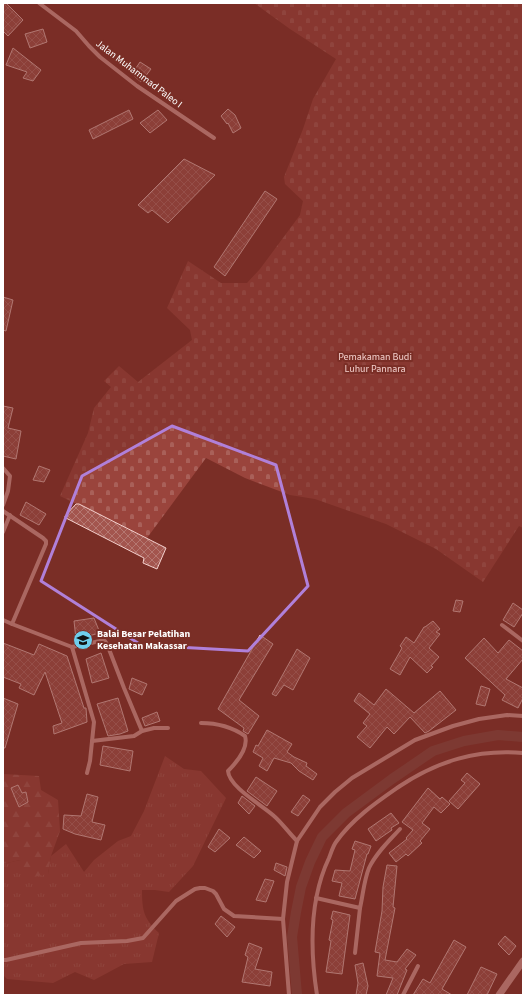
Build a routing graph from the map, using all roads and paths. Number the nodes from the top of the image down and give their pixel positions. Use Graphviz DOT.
graph roads {
  1 [pos="39,3"];
  2 [pos="214,138"];
  3 [pos="3,468"];
  4 [pos="3,505"];
  5 [pos="3,511"];
  6 [pos="10,515"];
  7 [pos="3,532"];
  8 [pos="3,620"];
  9 [pos="12,624"];
  10 [pos="502,625"];
  11 [pos="523,641"];
  12 [pos="72,647"];
  13 [pos="522,714"];
  14 [pos="201,723"];
  15 [pos="168,728"];
  16 [pos="142,731"];
  17 [pos="92,742"];
  18 [pos="523,753"];
  19 [pos="87,773"];
  20 [pos="400,829"];
  21 [pos="297,841"];
  22 [pos="316,898"];
  23 [pos="360,908"];
  24 [pos="283,919"];
  25 [pos="355,953"];
  26 [pos="3,960"];
  27 [pos="523,961"];
  28 [pos="418,966"];
  29 [pos="289,995"];
  30 [pos="317,995"];
  31 [pos="403,995"];
  32 [pos="499,995"];
  1 -- 2 [label="street, Jalan Muhammad Paleo I"];
  3 -- 4 [label="street"];
  5 -- 6 [label="street"];
  6 -- 7 [label="street"];
  6 -- 9 [label="street"];
  8 -- 9 [label="street"];
  9 -- 12 [label="street"];
  10 -- 11 [label="street"];
  12 -- 16 [label="street"];
  12 -- 17 [label="street"];
  13 -- 21 [label="street"];
  14 -- 21 [label="street"];
  15 -- 16 [label="street"];
  16 -- 17 [label="street"];
  17 -- 19 [label="street"];
  18 -- 22 [label="street"];
  20 -- 23 [label="street"];
  21 -- 24 [label="street"];
  22 -- 23 [label="street"];
  22 -- 30 [label="street"];
  23 -- 25 [label="street"];
  24 -- 26 [label="street"];
  24 -- 29 [label="street"];
  27 -- 32 [label="street"];
  28 -- 31 [label="street"];
}
